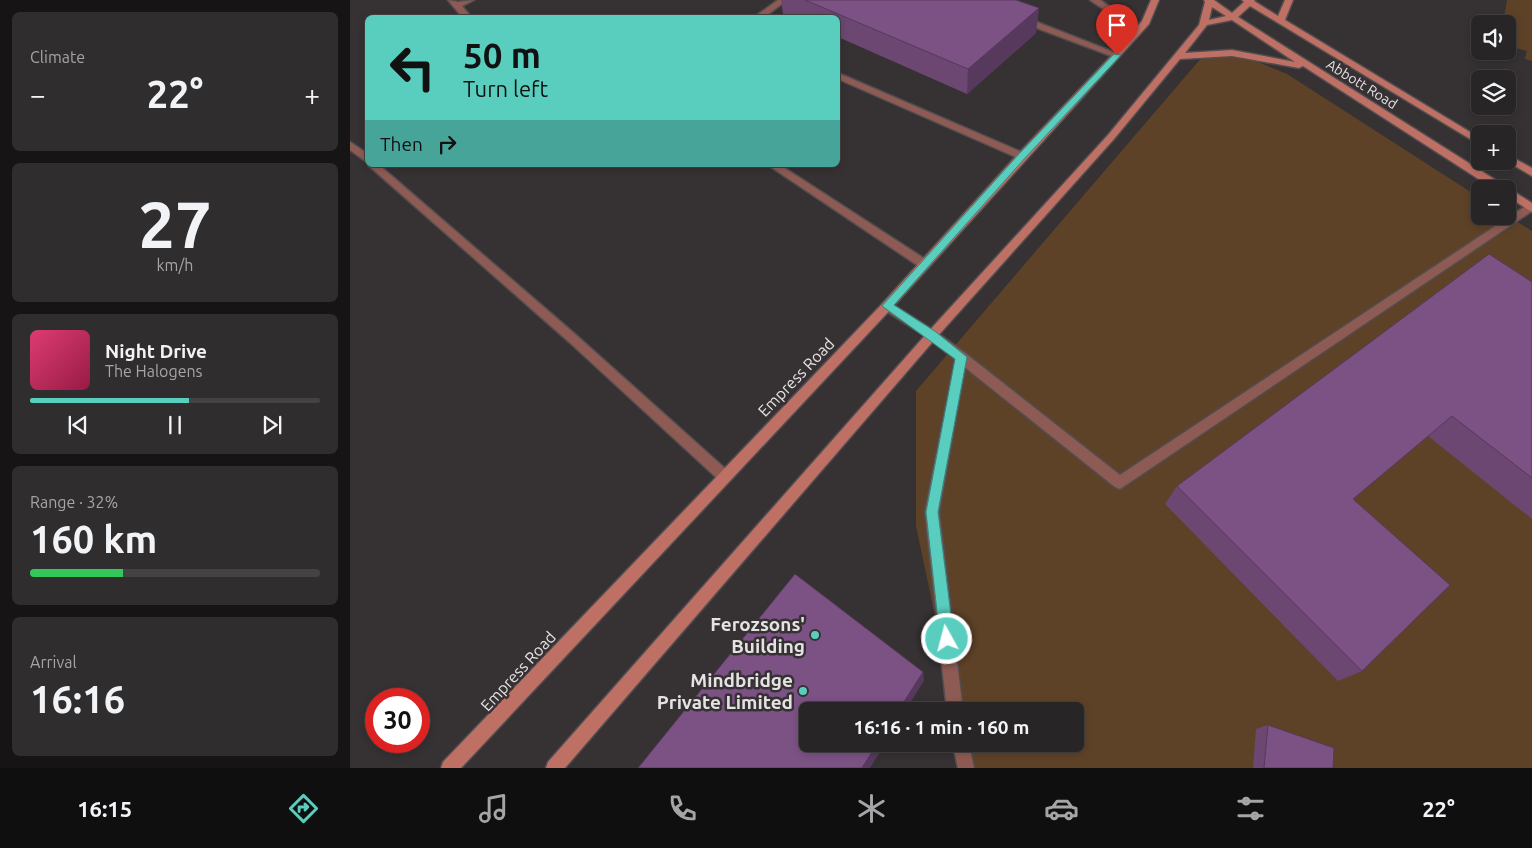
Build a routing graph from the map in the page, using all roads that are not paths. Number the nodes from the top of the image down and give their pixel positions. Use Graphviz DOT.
graph roads {
  1 [pos="470,0"];
  2 [pos="783,0"];
  3 [pos="1094,0"];
  4 [pos="1155,0"];
  5 [pos="1210,0"];
  6 [pos="1289,0"];
  7 [pos="1249,1"];
  8 [pos="454,2"];
  9 [pos="465,15"];
  10 [pos="761,15"];
  11 [pos="1016,17"];
  12 [pos="1232,18"];
  13 [pos="1280,21"];
  14 [pos="1204,23"];
  15 [pos="1139,29"];
  16 [pos="1117,55"];
  17 [pos="1178,56"];
  18 [pos="1309,67"];
  19 [pos="840,77"];
  20 [pos="1471,137"];
  21 [pos="350,145"];
  22 [pos="1022,156"];
  23 [pos="365,158"];
  24 [pos="1516,163"];
  25 [pos="375,167"];
  26 [pos="776,167"];
  27 [pos="1532,173"];
  28 [pos="1488,180"];
  29 [pos="1516,197"];
  30 [pos="1531,207"];
  31 [pos="924,264"];
  32 [pos="887,306"];
  33 [pos="932,335"];
  34 [pos="961,357"];
  35 [pos="724,476"];
  36 [pos="954,702"];
  37 [pos="963,752"];
  38 [pos="449,768"];
  39 [pos="554,768"];
  40 [pos="966,768"];
  1 -- 8 [label="street"];
  2 -- 10 [label="street"];
  3 -- 15 [label="street"];
  4 -- 15 [label="main road, Empress Road"];
  5 -- 12 [label="main road, Abbott Road"];
  5 -- 14 [label="main road"];
  6 -- 13 [label="main road"];
  7 -- 12 [label="main road"];
  7 -- 13 [label="main road, Abbott Road"];
  8 -- 9 [label="street"];
  11 -- 16 [label="street"];
  12 -- 14 [label="main road"];
  12 -- 18 [label="main road, Abbott Road"];
  13 -- 20 [label="main road, Abbott Road"];
  14 -- 17 [label="main road"];
  15 -- 16 [label="main road, Empress Road"];
  16 -- 22 [label="main road, Empress Road"];
  17 -- 18 [label="main road"];
  17 -- 33 [label="main road"];
  18 -- 28 [label="main road, Abbott Road"];
  19 -- 22 [label="street"];
  21 -- 23 [label="street"];
  22 -- 31 [label="main road, Empress Road"];
  24 -- 27 [label="main road"];
  25 -- 35 [label="street"];
  26 -- 31 [label="street"];
  29 -- 30 [label="main road"];
  30 -- 34 [label="street"];
  31 -- 32 [label="main road, Empress Road"];
  32 -- 33 [label="street"];
  32 -- 35 [label="main road, Empress Road"];
  33 -- 34 [label="street"];
  33 -- 39 [label="main road"];
  34 -- 36 [label="street"];
  35 -- 38 [label="main road, Empress Road"];
  37 -- 40 [label="street"];
}
